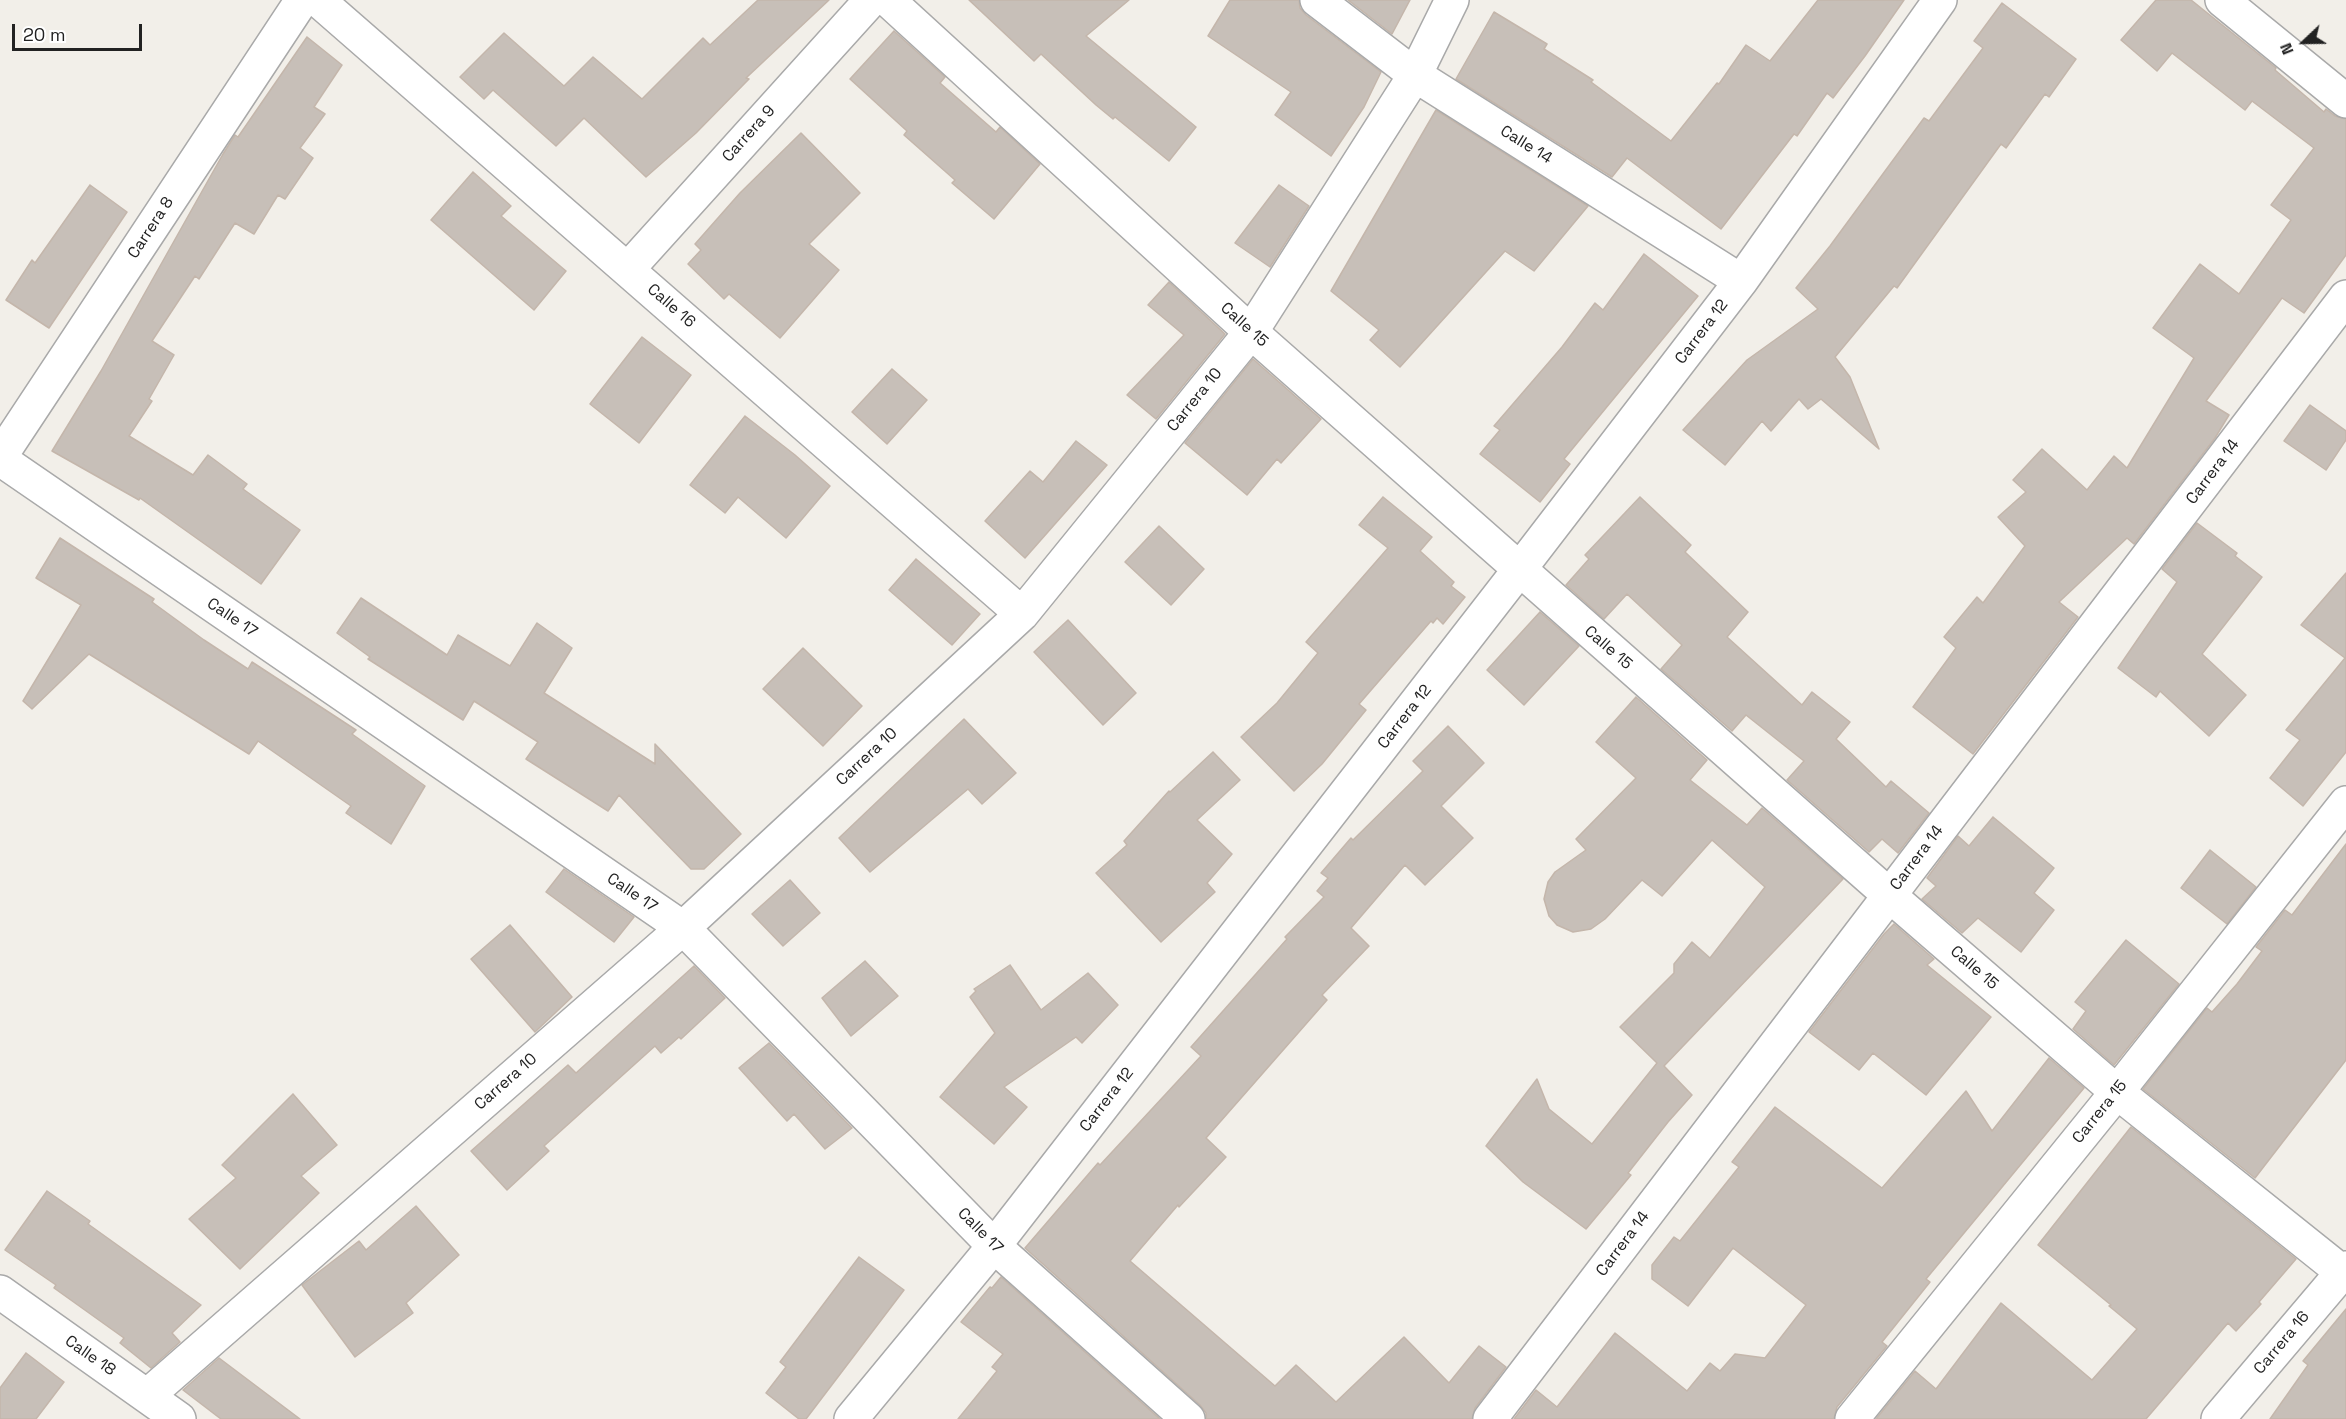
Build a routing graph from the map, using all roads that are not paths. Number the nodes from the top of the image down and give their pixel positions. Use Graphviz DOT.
graph roads {
  1 [pos="302,0"];
  2 [pos="318,0"];
  3 [pos="871,0"];
  4 [pos="888,0"];
  5 [pos="1317,0"];
  6 [pos="1452,0"];
  7 [pos="1940,0"];
  8 [pos="2222,0"];
  9 [pos="1415,75"];
  10 [pos="2346,101"];
  11 [pos="628,268"];
  12 [pos="1741,281"];
  13 [pos="2346,297"];
  14 [pos="1251,332"];
  15 [pos="0,458"];
  16 [pos="1519,570"];
  17 [pos="1022,614"];
  18 [pos="2346,803"];
  19 [pos="1889,895"];
  20 [pos="683,928"];
  21 [pos="2117,1092"];
  22 [pos="994,1246"];
  23 [pos="2345,1271"];
  24 [pos="0,1292"];
  25 [pos="147,1396"];
  26 [pos="179,1419"];
  27 [pos="851,1419"];
  28 [pos="1188,1419"];
  29 [pos="1490,1419"];
  30 [pos="1852,1419"];
  31 [pos="2218,1419"];
  1 -- 15 [label="street, Carrera 8"];
  2 -- 11 [label="street, Calle 16"];
  3 -- 11 [label="street, Carrera 9"];
  4 -- 14 [label="street, Calle 15"];
  5 -- 9 [label="street, Calle 14"];
  6 -- 9 [label="street, Carrera 10"];
  7 -- 12 [label="street, Carrera 12"];
  8 -- 10 [label="street"];
  9 -- 12 [label="street, Calle 14"];
  9 -- 14 [label="street, Carrera 10"];
  11 -- 17 [label="street, Calle 16"];
  12 -- 16 [label="street, Carrera 12"];
  13 -- 19 [label="street, Carrera 14"];
  14 -- 16 [label="street, Calle 15"];
  14 -- 17 [label="street, Carrera 10"];
  15 -- 20 [label="street, Calle 17"];
  16 -- 19 [label="street, Calle 15"];
  16 -- 22 [label="street, Carrera 12"];
  17 -- 20 [label="street, Carrera 10"];
  18 -- 21 [label="street, Carrera 15"];
  19 -- 21 [label="street, Calle 15"];
  19 -- 29 [label="street, Carrera 14"];
  20 -- 22 [label="street, Calle 17"];
  20 -- 25 [label="street, Carrera 10"];
  21 -- 23 [label="street, Calle 15"];
  21 -- 30 [label="street, Carrera 15"];
  22 -- 27 [label="street, Carrera 12"];
  22 -- 28 [label="street, Calle 17"];
  23 -- 31 [label="street, Carrera 16"];
  24 -- 25 [label="street, Calle 18"];
  25 -- 26 [label="street, Calle 18"];
}
